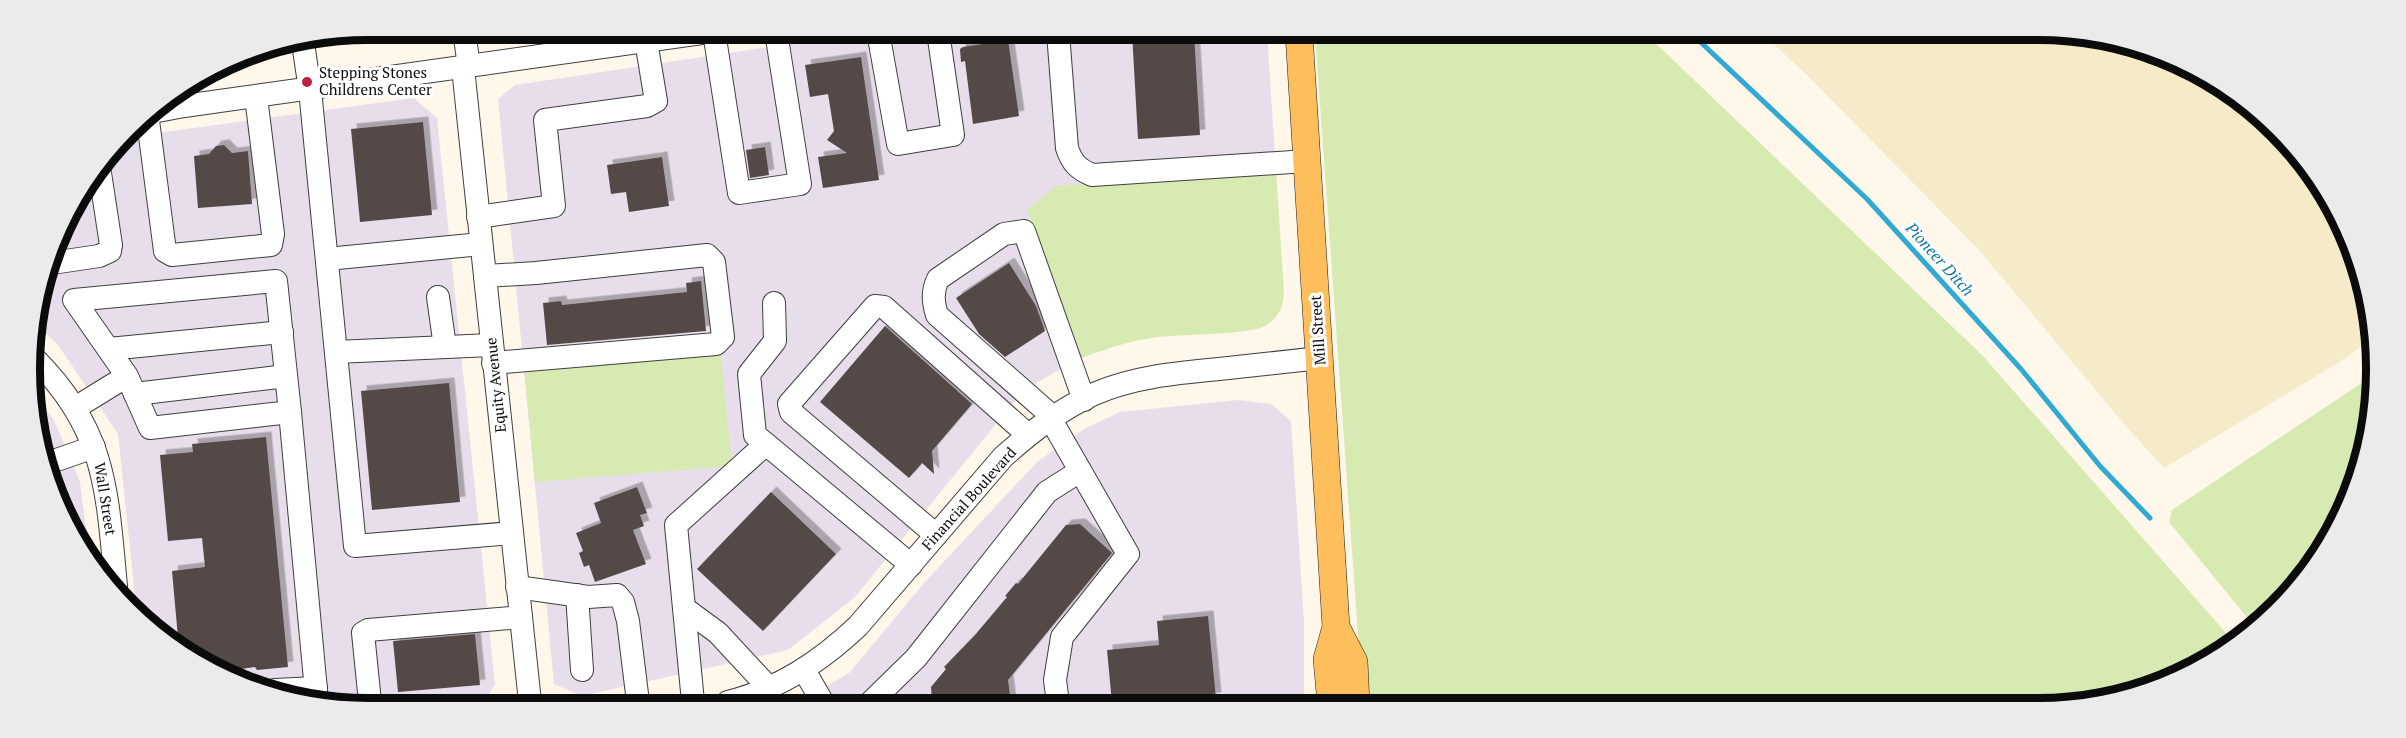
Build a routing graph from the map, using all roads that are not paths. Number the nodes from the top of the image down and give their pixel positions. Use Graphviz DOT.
graph roads {
  1 [pos="465,40"];
  2 [pos="636,40"];
  3 [pos="655,40"];
  4 [pos="716,40"];
  5 [pos="777,40"];
  6 [pos="879,40"];
  7 [pos="939,40"];
  8 [pos="1059,40"];
  9 [pos="1299,40"];
  10 [pos="304,47"];
  11 [pos="466,67"];
  12 [pos="310,90"];
  13 [pos="256,97"];
  14 [pos="183,99"];
  15 [pos="149,125"];
  16 [pos="1307,161"];
  17 [pos="101,179"];
  18 [pos="478,217"];
  19 [pos="481,244"];
  20 [pos="327,259"];
  21 [pos="58,262"];
  22 [pos="485,276"];
  23 [pos="438,297"];
  24 [pos="774,303"];
  25 [pos="282,332"];
  26 [pos="445,347"];
  27 [pos="108,349"];
  28 [pos="336,352"];
  29 [pos="492,354"];
  30 [pos="1320,358"];
  31 [pos="40,364"];
  32 [pos="286,376"];
  33 [pos="131,385"];
  34 [pos="1084,400"];
  35 [pos="75,408"];
  36 [pos="290,412"];
  37 [pos="1052,418"];
  38 [pos="1028,435"];
  39 [pos="766,444"];
  40 [pos="94,447"];
  41 [pos="54,461"];
  42 [pos="1080,471"];
  43 [pos="512,533"];
  44 [pos="936,535"];
  45 [pos="910,565"];
  46 [pos="115,578"];
  47 [pos="517,587"];
  48 [pos="577,596"];
  49 [pos="684,608"];
  50 [pos="521,617"];
  51 [pos="1336,627"];
  52 [pos="582,670"];
  53 [pos="804,670"];
  54 [pos="770,688"];
  55 [pos="316,693"];
  56 [pos="370,698"];
  57 [pos="530,698"];
  58 [pos="637,698"];
  59 [pos="693,698"];
  60 [pos="740,698"];
  61 [pos="821,698"];
  62 [pos="875,698"];
  63 [pos="1057,698"];
  64 [pos="1330,698"];
  65 [pos="1356,698"];
  1 -- 11 [label="street, Equity Avenue"];
  2 -- 11 [label="street"];
  3 -- 18 [label="street"];
  4 -- 5 [label="street"];
  6 -- 7 [label="street"];
  8 -- 16 [label="street"];
  9 -- 16 [label="main road, Mill Street"];
  10 -- 12 [label="street"];
  11 -- 12 [label="street"];
  11 -- 18 [label="street, Equity Avenue"];
  12 -- 13 [label="street"];
  12 -- 20 [label="street"];
  13 -- 14 [label="street"];
  13 -- 15 [label="street"];
  16 -- 30 [label="main road, Mill Street"];
  17 -- 21 [label="street"];
  18 -- 19 [label="street, Equity Avenue"];
  19 -- 20 [label="street"];
  19 -- 22 [label="street, Equity Avenue"];
  20 -- 28 [label="street"];
  22 -- 29 [label="street, Equity Avenue"];
  22 -- 29 [label="street"];
  23 -- 26 [label="street"];
  24 -- 39 [label="street"];
  25 -- 27 [label="street"];
  25 -- 27 [label="street"];
  25 -- 32 [label="street"];
  26 -- 28 [label="street"];
  26 -- 29 [label="street"];
  27 -- 33 [label="street"];
  28 -- 43 [label="street"];
  29 -- 43 [label="street, Equity Avenue"];
  30 -- 34 [label="street, Financial Boulevard"];
  30 -- 51 [label="main road, Mill Street"];
  31 -- 35 [label="street, Wall Street"];
  32 -- 33 [label="street"];
  32 -- 36 [label="street"];
  33 -- 35 [label="street"];
  33 -- 36 [label="street"];
  34 -- 37 [label="street, Financial Boulevard"];
  34 -- 37 [label="street"];
  35 -- 40 [label="street, Wall Street"];
  36 -- 55 [label="street"];
  37 -- 38 [label="street, Financial Boulevard"];
  37 -- 42 [label="street"];
  38 -- 44 [label="street, Financial Boulevard"];
  38 -- 44 [label="street"];
  39 -- 45 [label="street"];
  39 -- 49 [label="street"];
  40 -- 41 [label="street"];
  40 -- 46 [label="street, Wall Street"];
  42 -- 62 [label="street"];
  42 -- 63 [label="street"];
  43 -- 47 [label="street, Equity Avenue"];
  44 -- 45 [label="street, Financial Boulevard"];
  45 -- 53 [label="street, Financial Boulevard"];
  47 -- 48 [label="street"];
  47 -- 50 [label="street, Equity Avenue"];
  48 -- 52 [label="street"];
  48 -- 58 [label="street"];
  49 -- 54 [label="street"];
  49 -- 59 [label="street"];
  50 -- 56 [label="street"];
  50 -- 57 [label="street, Equity Avenue"];
  51 -- 64 [label="main road, Mill Street"];
  51 -- 65 [label="main road, Mill Street"];
  53 -- 54 [label="street, Financial Boulevard"];
  53 -- 61 [label="street"];
  54 -- 60 [label="street, Financial Boulevard"];
}
